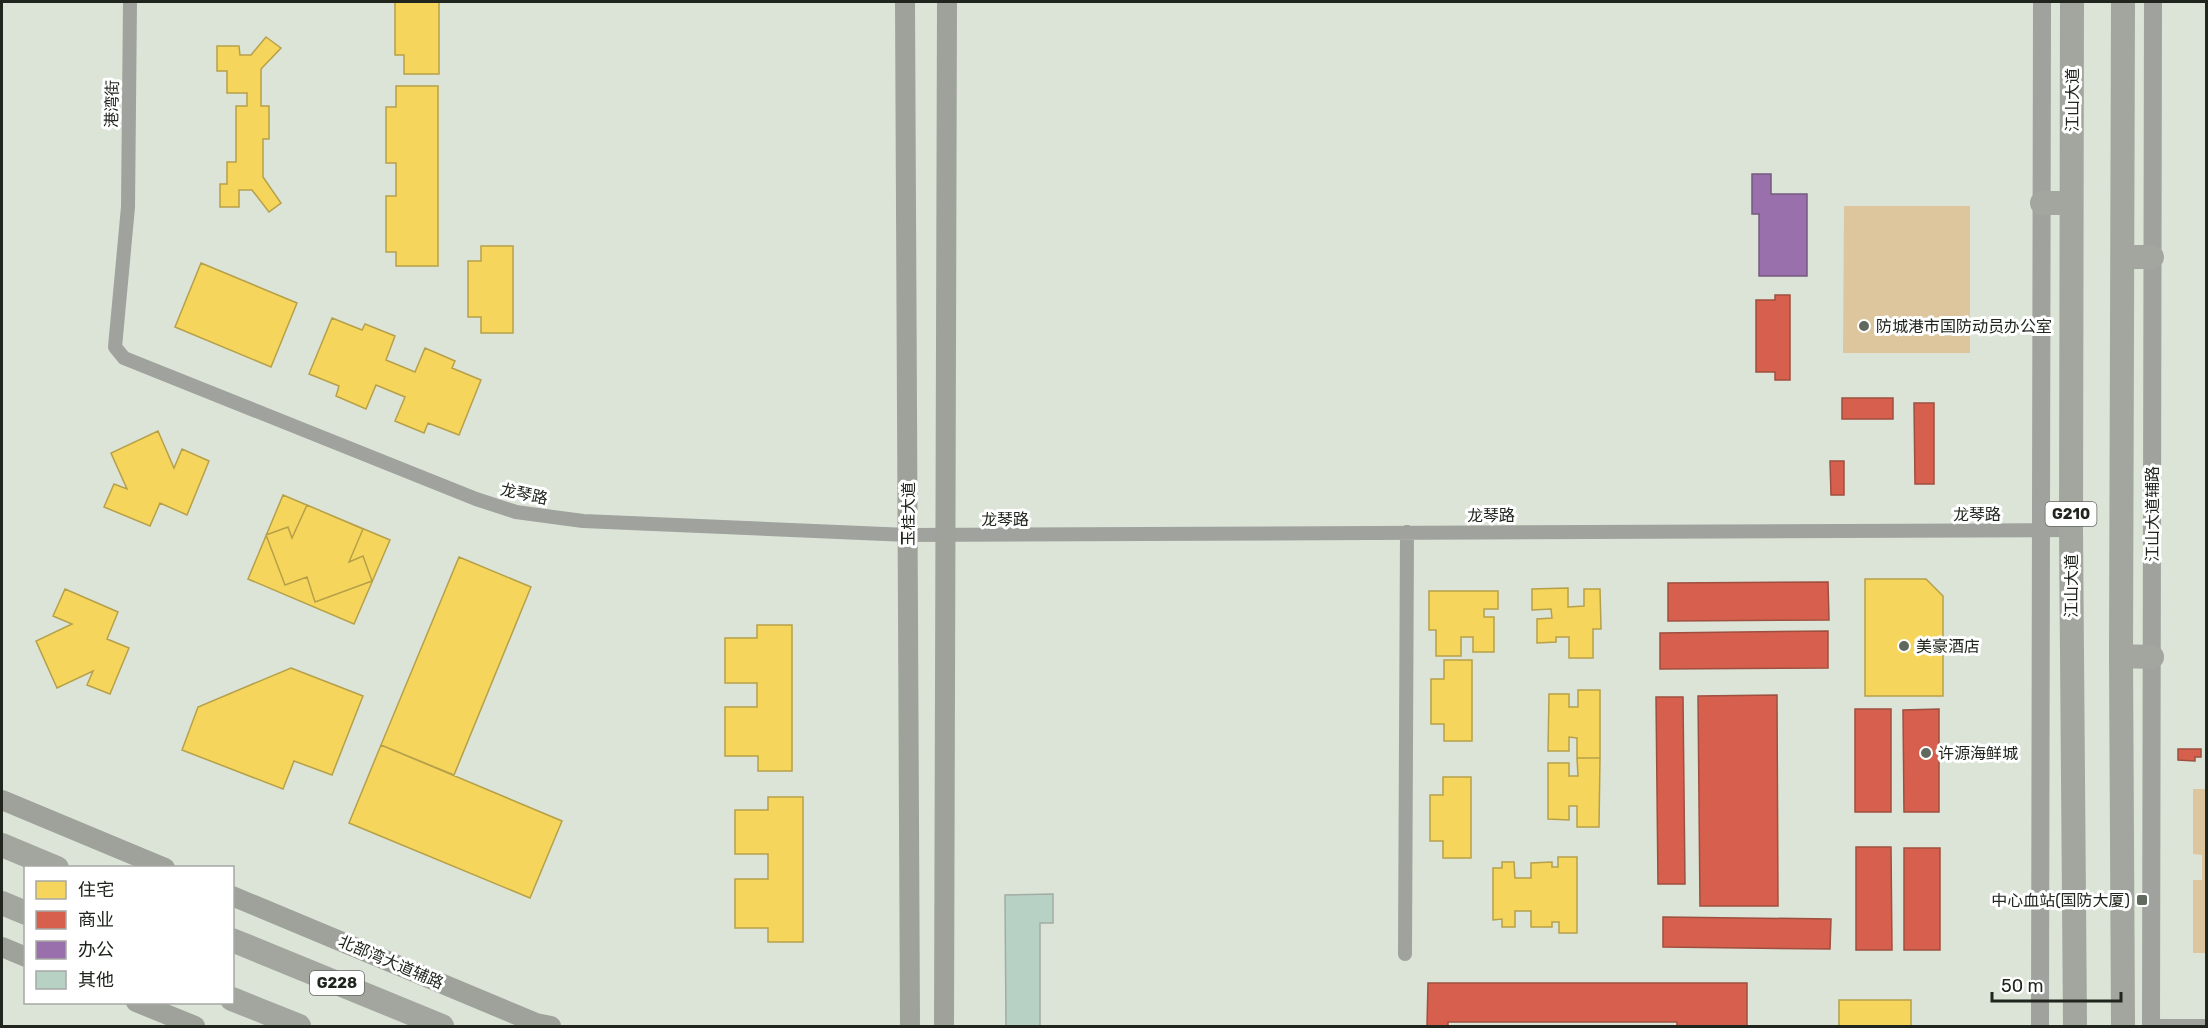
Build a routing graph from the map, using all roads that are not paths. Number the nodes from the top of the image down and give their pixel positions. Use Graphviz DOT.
graph roads {
  1 [pos="130,2"];
  2 [pos="905,2"];
  3 [pos="946,2"];
  4 [pos="2042,2"];
  5 [pos="2072,2"];
  6 [pos="2123,2"];
  7 [pos="2153,2"];
  8 [pos="2042,203"];
  9 [pos="2071,203"];
  10 [pos="128,207"];
  11 [pos="2123,256"];
  12 [pos="2152,257"];
  13 [pos="2071,530"];
  14 [pos="2041,531"];
  15 [pos="1407,532"];
  16 [pos="908,535"];
  17 [pos="945,536"];
  18 [pos="2121,656"];
  19 [pos="2152,657"];
  20 [pos="2,800"];
  21 [pos="2,844"];
  22 [pos="55,866"];
  23 [pos="163,866"];
  24 [pos="234,897"];
  25 [pos="2,903"];
  26 [pos="24,912"];
  27 [pos="234,941"];
  28 [pos="2,947"];
  29 [pos="1405,954"];
  30 [pos="24,956"];
  31 [pos="234,1000"];
  32 [pos="141,1004"];
  33 [pos="195,1026"];
  34 [pos="300,1026"];
  35 [pos="442,1026"];
  36 [pos="551,1026"];
  37 [pos="910,1026"];
  38 [pos="944,1026"];
  39 [pos="2040,1026"];
  40 [pos="2074,1026"];
  41 [pos="2123,1026"];
  42 [pos="2151,1026"];
  43 [pos="2206,1026"];
  1 -- 10 [label="street, 港湾街"];
  2 -- 16 [label="main road, 玉桂大道"];
  3 -- 17 [label="main road"];
  4 -- 8 [label="street"];
  5 -- 9 [label="highway, 江山大道 / G210"];
  6 -- 11 [label="highway"];
  7 -- 12 [label="street, 江山大道辅路"];
  8 -- 9 [label="highway"];
  8 -- 14 [label="street"];
  9 -- 13 [label="highway, 江山大道 / G210"];
  10 -- 16 [label="street, 龙琴路"];
  11 -- 12 [label="highway"];
  11 -- 18 [label="highway"];
  12 -- 19 [label="street, 江山大道辅路"];
  13 -- 14 [label="street, 龙琴路"];
  13 -- 40 [label="highway, 江山大道 / G210"];
  14 -- 15 [label="street, 龙琴路"];
  14 -- 39 [label="street"];
  15 -- 17 [label="street, 龙琴路"];
  15 -- 29 [label="street"];
  16 -- 17 [label="street, 龙琴路"];
  16 -- 37 [label="main road, 玉桂大道"];
  17 -- 38 [label="main road"];
  18 -- 19 [label="highway"];
  18 -- 41 [label="highway"];
  19 -- 42 [label="street, 江山大道辅路"];
  20 -- 23 [label="main road"];
  21 -- 22 [label="highway"];
  24 -- 36 [label="main road, 北部湾大道辅路"];
  25 -- 26 [label="highway"];
  27 -- 35 [label="highway, G228"];
  28 -- 30 [label="main road"];
  31 -- 34 [label="highway"];
  32 -- 33 [label="main road"];
  42 -- 43 [label="street"];
}
